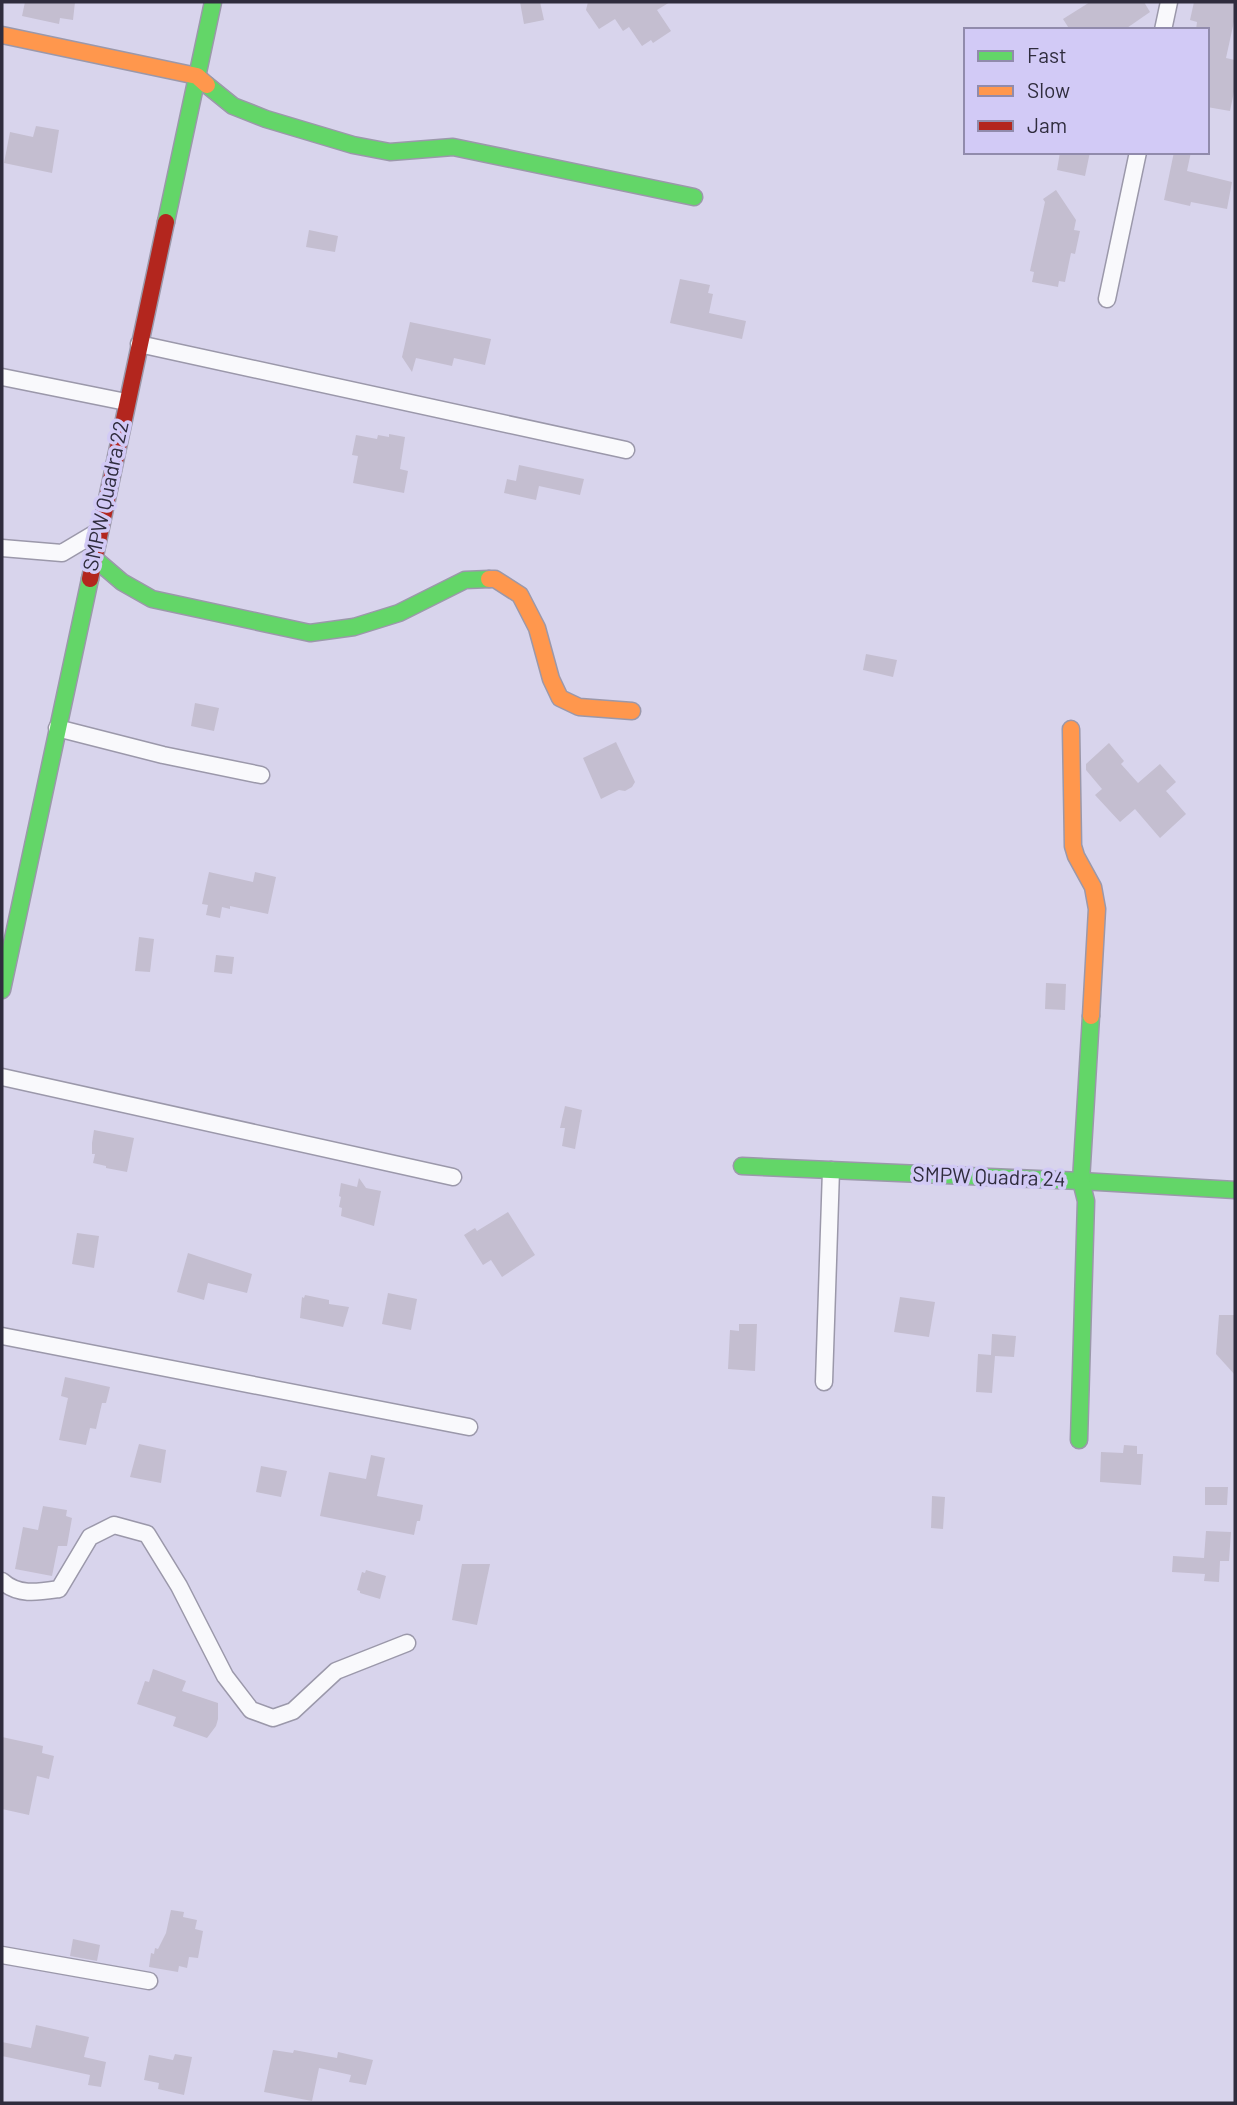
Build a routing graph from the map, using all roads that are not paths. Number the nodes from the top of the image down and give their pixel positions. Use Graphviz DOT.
graph roads {
  1 [pos="213,2"];
  2 [pos="1169,2"];
  3 [pos="1163,28"];
  4 [pos="2,35"];
  5 [pos="197,76"];
  6 [pos="1138,154"];
  7 [pos="694,197"];
  8 [pos="1107,299"];
  9 [pos="139,344"];
  10 [pos="2,377"];
  11 [pos="126,402"];
  12 [pos="626,450"];
  13 [pos="99,531"];
  14 [pos="2,548"];
  15 [pos="94,558"];
  16 [pos="632,711"];
  17 [pos="57,729"];
  18 [pos="1071,729"];
  19 [pos="261,775"];
  20 [pos="7,934"];
  21 [pos="5,960"];
  22 [pos="2,990"];
  23 [pos="2,1077"];
  24 [pos="742,1166"];
  25 [pos="831,1170"];
  26 [pos="453,1177"];
  27 [pos="1081,1181"];
  28 [pos="1235,1190"];
  29 [pos="2,1336"];
  30 [pos="824,1382"];
  31 [pos="469,1427"];
  32 [pos="1079,1440"];
  33 [pos="2,1581"];
  34 [pos="407,1643"];
  35 [pos="2,1955"];
  36 [pos="149,1981"];
  1 -- 5 [label="street, SMPW Quadra 22"];
  2 -- 3 [label="street"];
  4 -- 5 [label="street"];
  5 -- 7 [label="street"];
  5 -- 9 [label="street, SMPW Quadra 22"];
  6 -- 8 [label="street"];
  9 -- 11 [label="street, SMPW Quadra 22"];
  9 -- 12 [label="street"];
  10 -- 11 [label="street"];
  11 -- 13 [label="street, SMPW Quadra 22"];
  13 -- 14 [label="street"];
  13 -- 15 [label="street, SMPW Quadra 22"];
  15 -- 16 [label="street"];
  15 -- 17 [label="street, SMPW Quadra 22"];
  17 -- 19 [label="street"];
  17 -- 20 [label="street, SMPW Quadra 22"];
  18 -- 27 [label="street"];
  20 -- 21 [label="street, SMPW Quadra 22"];
  21 -- 22 [label="street, SMPW Quadra 22"];
  23 -- 26 [label="street"];
  24 -- 25 [label="street, SMPW Quadra 24"];
  25 -- 27 [label="street, SMPW Quadra 24"];
  25 -- 30 [label="street"];
  27 -- 28 [label="street, SMPW Quadra 24"];
  27 -- 32 [label="street"];
  29 -- 31 [label="street"];
  33 -- 34 [label="street"];
  35 -- 36 [label="street"];
}
